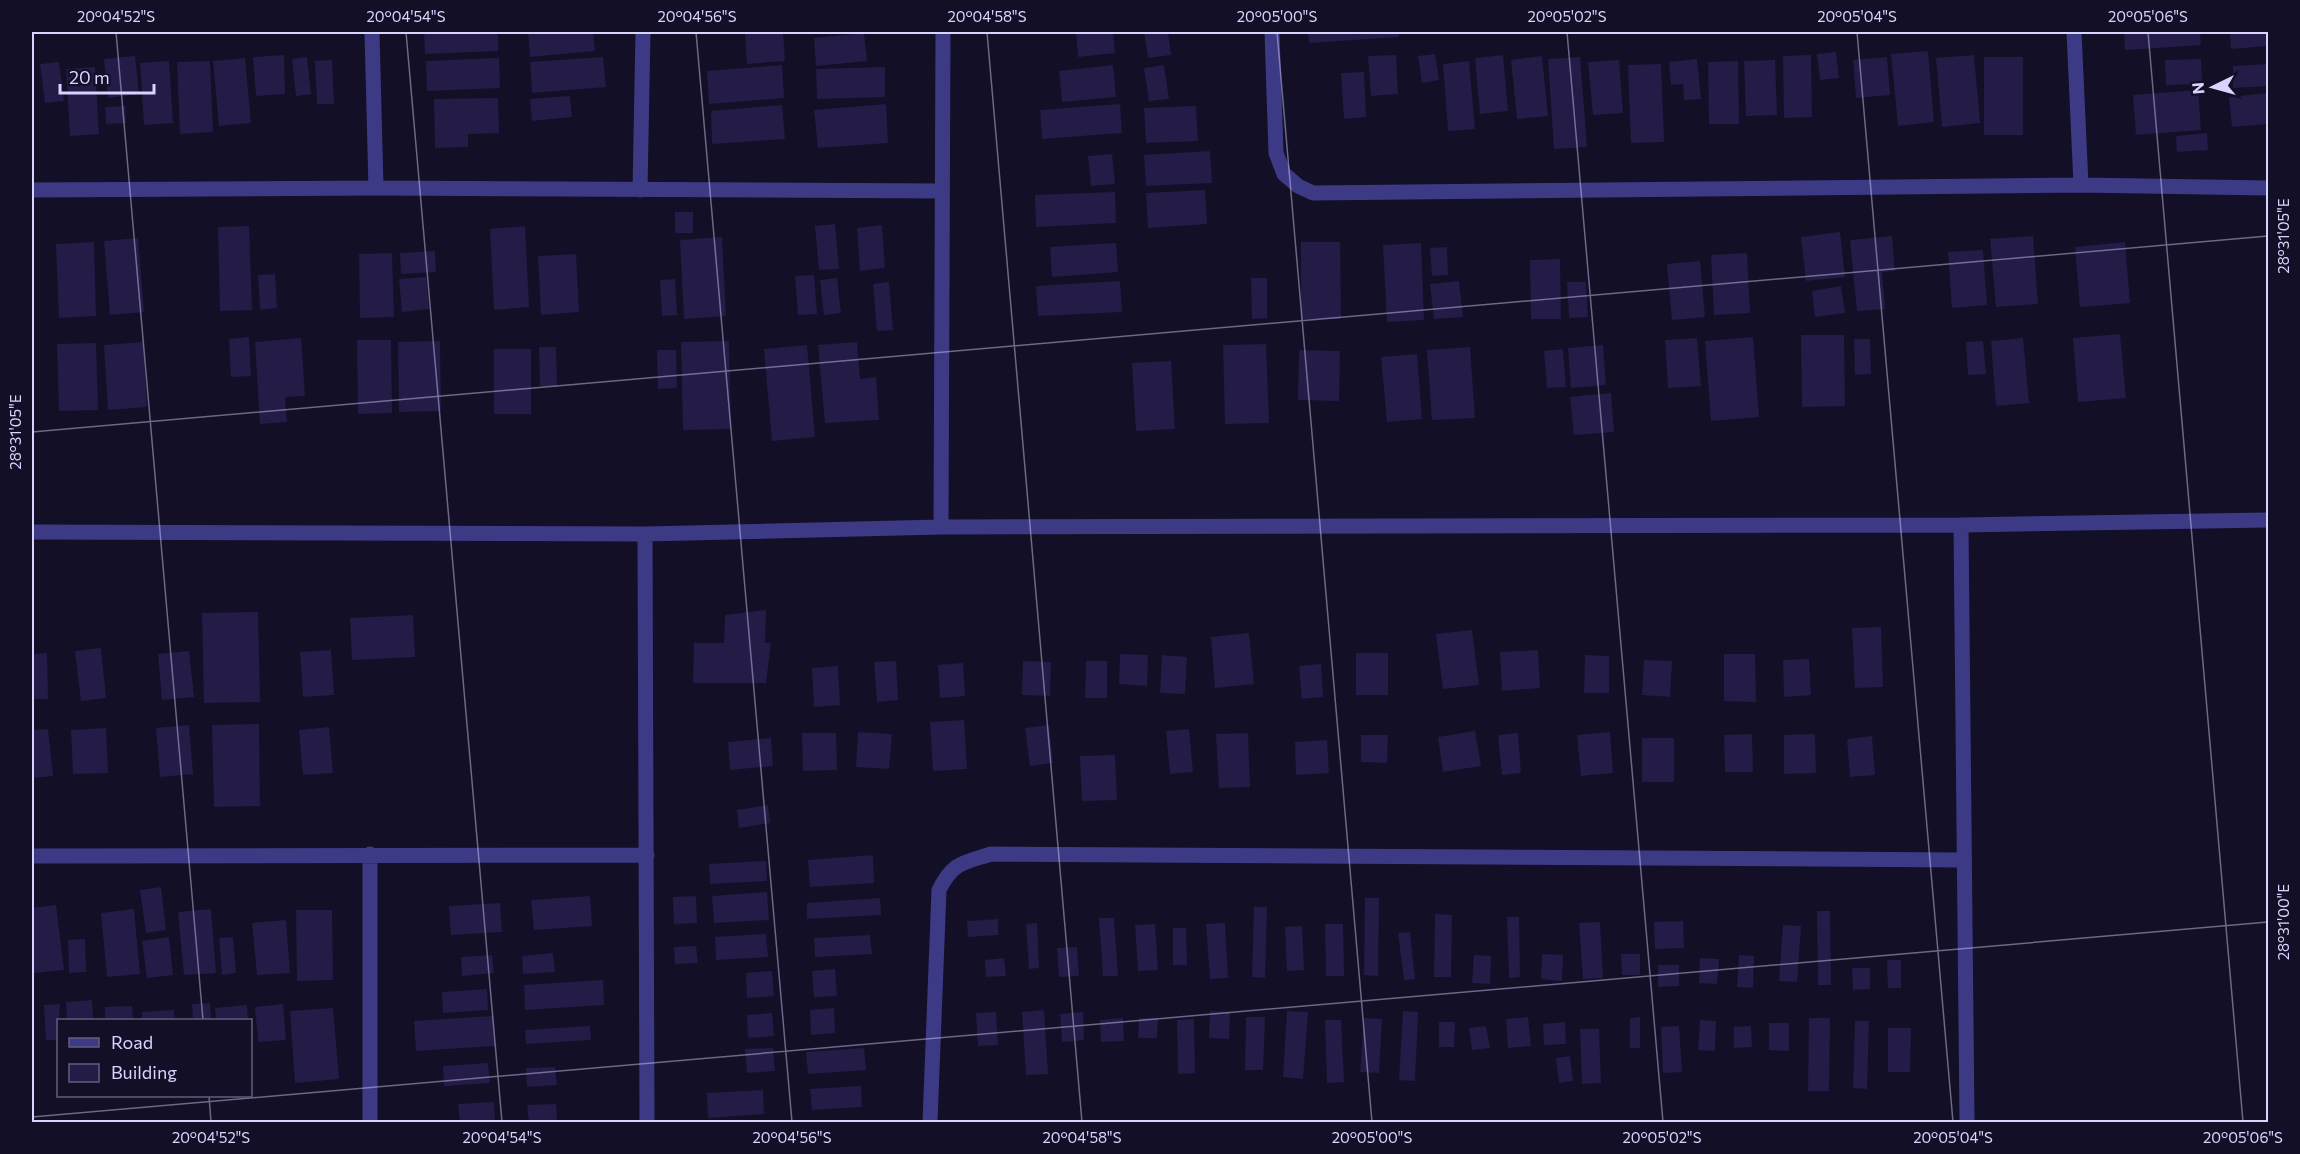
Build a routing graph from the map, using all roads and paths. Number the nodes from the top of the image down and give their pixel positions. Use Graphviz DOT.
graph roads {
  1 [pos="372,32"];
  2 [pos="643,32"];
  3 [pos="943,32"];
  4 [pos="1272,32"];
  5 [pos="2074,32"];
  6 [pos="2081,185"];
  7 [pos="376,188"];
  8 [pos="2268,188"];
  9 [pos="32,190"];
  10 [pos="640,190"];
  11 [pos="942,191"];
  12 [pos="2268,520"];
  13 [pos="1961,525"];
  14 [pos="941,527"];
  15 [pos="32,532"];
  16 [pos="645,534"];
  17 [pos="370,854"];
  18 [pos="647,855"];
  19 [pos="32,856"];
  20 [pos="1963,860"];
  21 [pos="370,1122"];
  22 [pos="647,1122"];
  23 [pos="930,1122"];
  24 [pos="1967,1122"];
  1 -- 7 [label="street"];
  2 -- 10 [label="street"];
  3 -- 11 [label="street"];
  4 -- 6 [label="street"];
  5 -- 6 [label="street"];
  6 -- 8 [label="street"];
  7 -- 9 [label="street"];
  7 -- 10 [label="street"];
  10 -- 11 [label="street"];
  11 -- 14 [label="street"];
  12 -- 13 [label="street"];
  13 -- 14 [label="street"];
  13 -- 20 [label="street"];
  14 -- 16 [label="street"];
  15 -- 16 [label="street"];
  16 -- 18 [label="street"];
  17 -- 18 [label="street"];
  17 -- 19 [label="street"];
  17 -- 21 [label="street"];
  18 -- 22 [label="street"];
  20 -- 23 [label="street"];
  20 -- 24 [label="street"];
}
